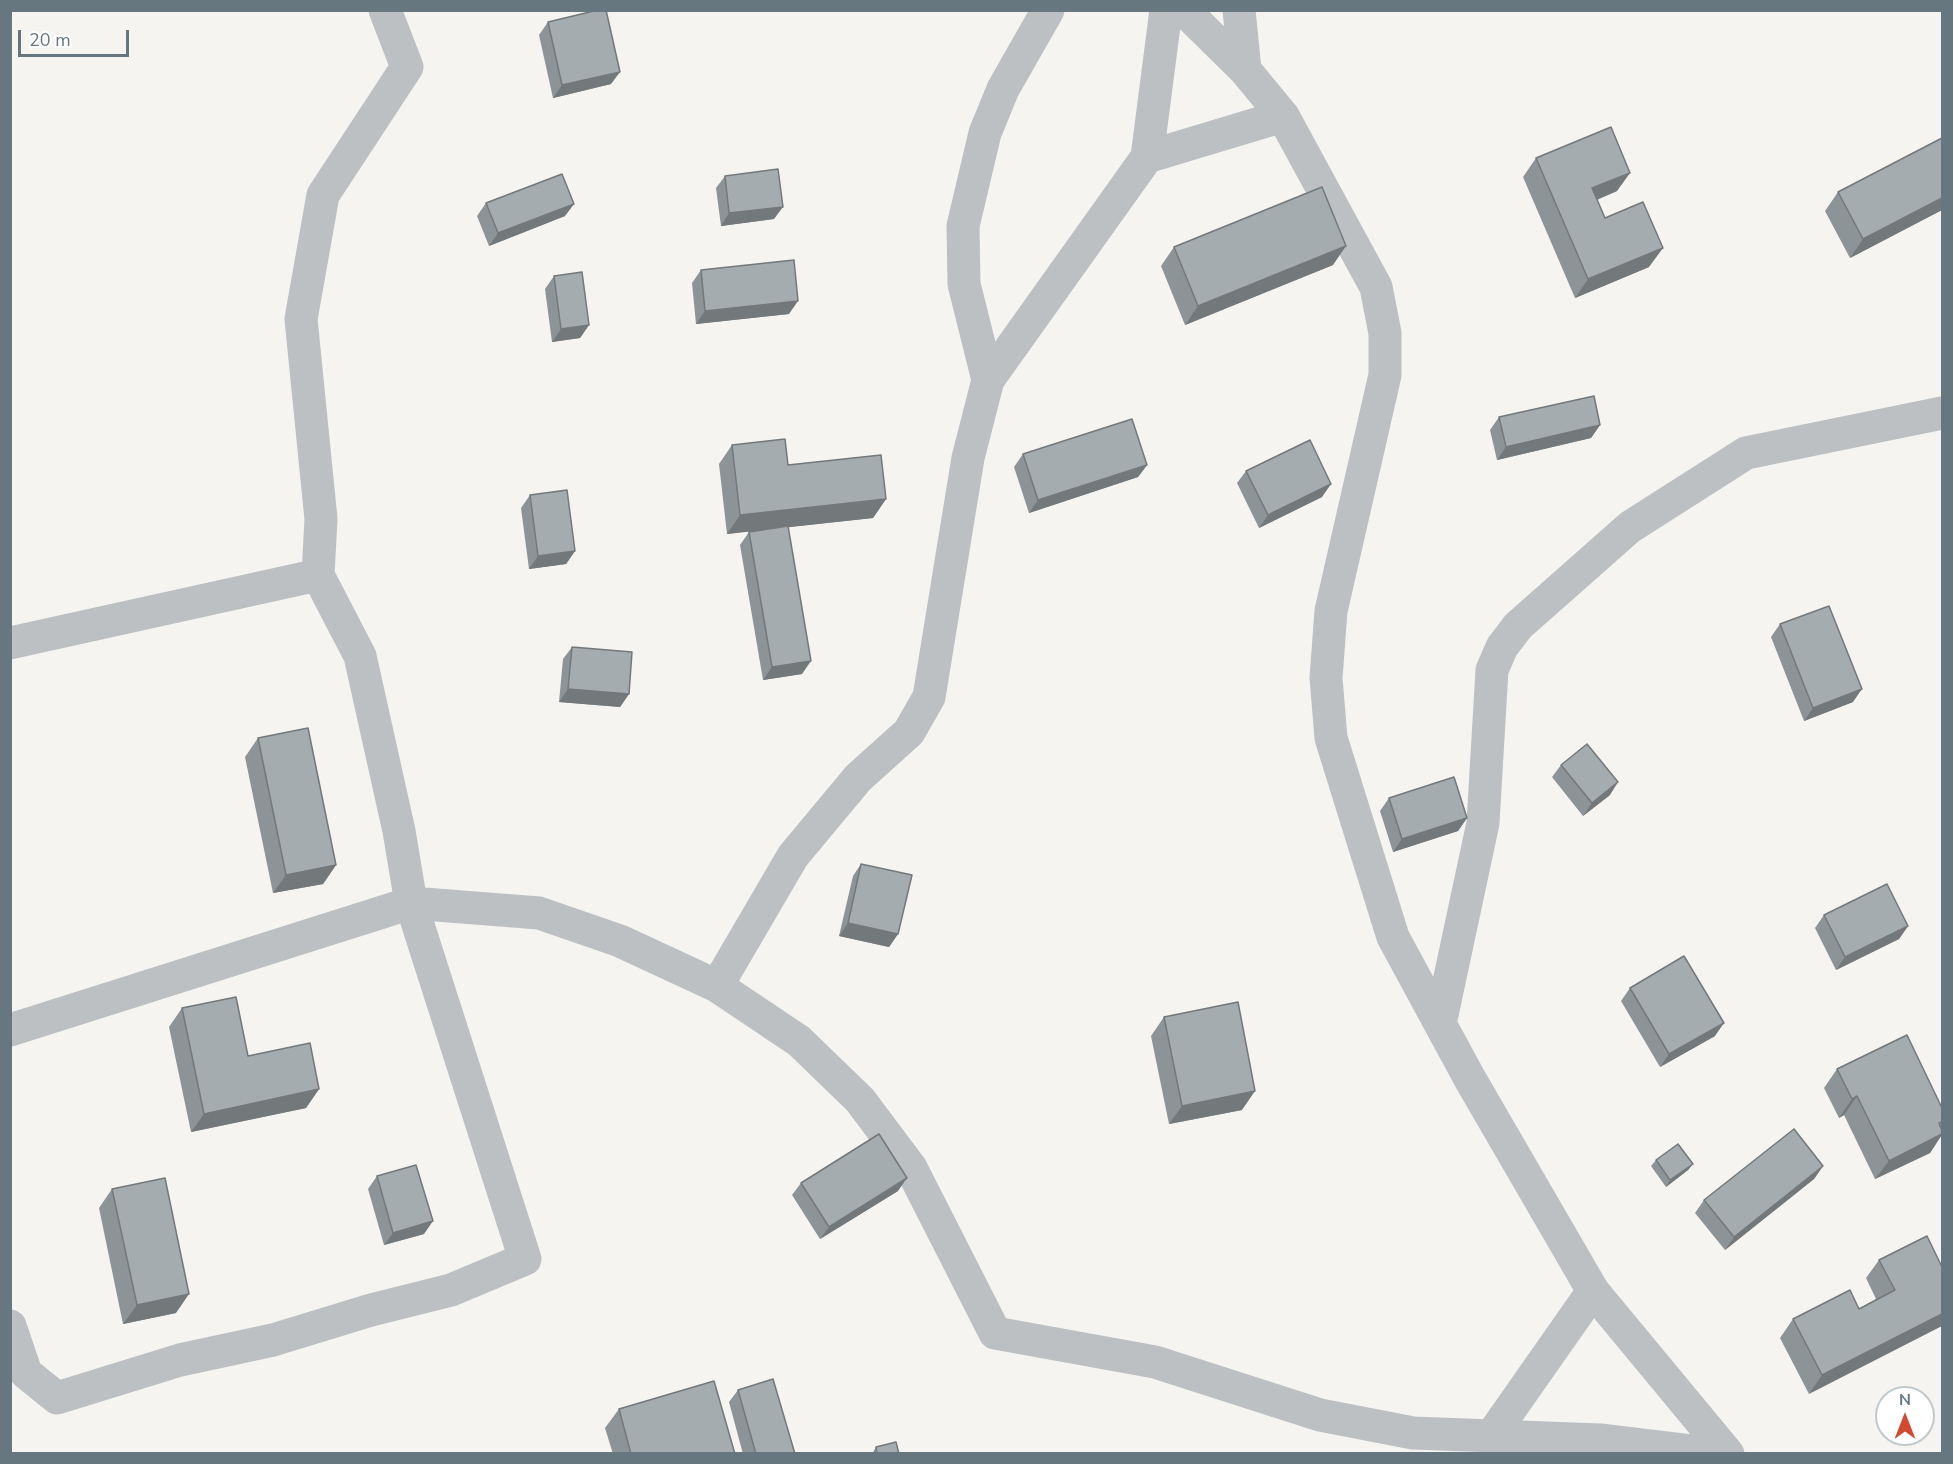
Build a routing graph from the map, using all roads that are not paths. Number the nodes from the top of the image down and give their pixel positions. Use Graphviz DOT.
graph roads {
  1 [pos="385,10"];
  2 [pos="1048,10"];
  3 [pos="1166,10"];
  4 [pos="1184,10"];
  5 [pos="1239,10"];
  6 [pos="1245,70"];
  7 [pos="1283,116"];
  8 [pos="1148,157"];
  9 [pos="988,380"];
  10 [pos="1942,413"];
  11 [pos="318,575"];
  12 [pos="10,643"];
  13 [pos="411,903"];
  14 [pos="717,986"];
  15 [pos="1440,1024"];
  16 [pos="10,1030"];
  17 [pos="1593,1291"];
  18 [pos="10,1326"];
  19 [pos="1490,1438"];
  20 [pos="1716,1454"];
  21 [pos="1728,1454"];
  1 -- 11 [label="street"];
  2 -- 9 [label="street"];
  3 -- 8 [label="street"];
  4 -- 6 [label="street"];
  5 -- 6 [label="street"];
  6 -- 7 [label="street"];
  7 -- 8 [label="street"];
  7 -- 15 [label="street"];
  8 -- 9 [label="street"];
  9 -- 14 [label="street"];
  10 -- 15 [label="street"];
  11 -- 12 [label="street"];
  11 -- 13 [label="street"];
  13 -- 14 [label="street"];
  13 -- 16 [label="street"];
  13 -- 18 [label="street"];
  14 -- 19 [label="street"];
  15 -- 17 [label="street"];
  17 -- 19 [label="street"];
  17 -- 21 [label="street"];
  19 -- 20 [label="street"];
}
